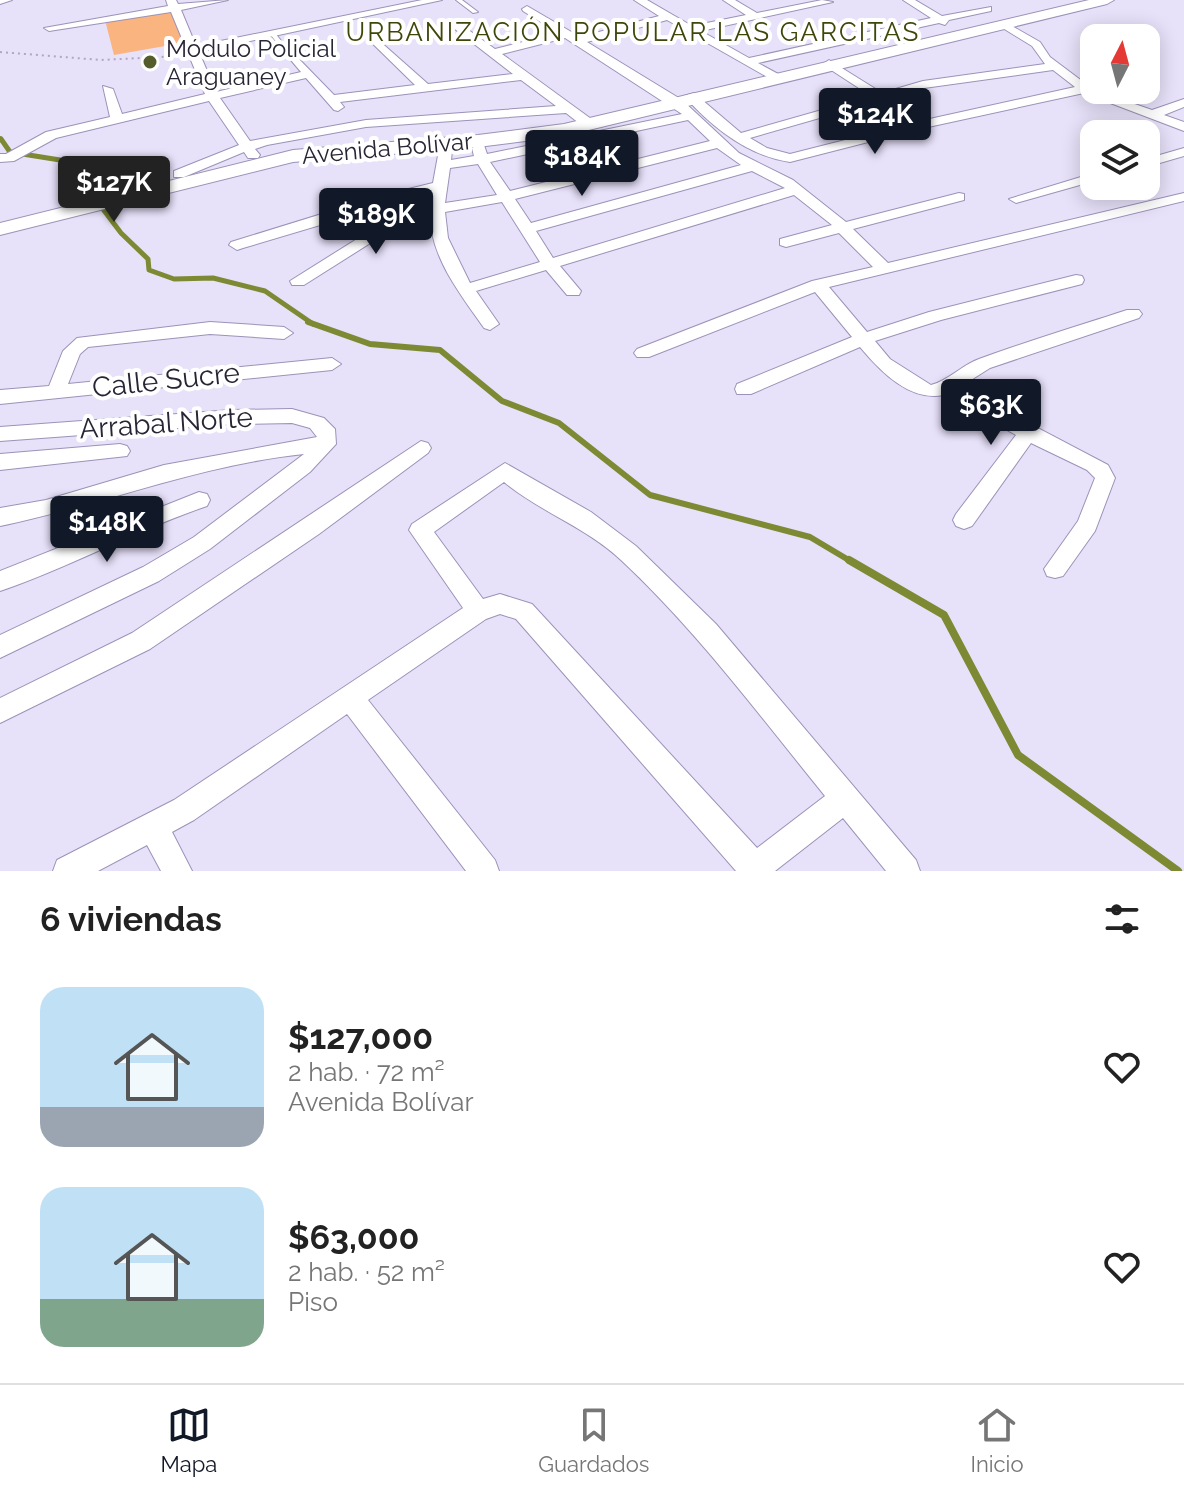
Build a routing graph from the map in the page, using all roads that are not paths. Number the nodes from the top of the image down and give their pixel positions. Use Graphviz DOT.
graph roads {
  1 [pos="7,0"];
  2 [pos="223,0"];
  3 [pos="437,0"];
  4 [pos="459,0"];
  5 [pos="639,0"];
  6 [pos="728,0"];
  7 [pos="908,0"];
  8 [pos="1107,0"];
  9 [pos="0,1"];
  10 [pos="829,2"];
  11 [pos="173,4"];
  12 [pos="527,9"];
  13 [pos="987,9"];
  14 [pos="475,12"];
  15 [pos="668,17"];
  16 [pos="756,17"];
  17 [pos="941,19"];
  18 [pos="452,23"];
  19 [pos="1005,25"];
  20 [pos="49,28"];
  21 [pos="692,29"];
  22 [pos="273,34"];
  23 [pos="961,35"];
  24 [pos="571,37"];
  25 [pos="376,41"];
  26 [pos="195,52"];
  27 [pos="494,53"];
  28 [pos="291,56"];
  29 [pos="749,61"];
  30 [pos="829,64"];
  31 [pos="1055,66"];
  32 [pos="306,74"];
  33 [pos="523,76"];
  34 [pos="776,78"];
  35 [pos="1080,85"];
  36 [pos="424,87"];
  37 [pos="107,89"];
  38 [pos="1080,90"];
  39 [pos="879,97"];
  40 [pos="213,98"];
  41 [pos="332,99"];
  42 [pos="685,103"];
  43 [pos="1184,103"];
  44 [pos="1126,104"];
  45 [pos="341,111"];
  46 [pos="1154,114"];
  47 [pos="577,116"];
  48 [pos="117,120"];
  49 [pos="923,124"];
  50 [pos="617,125"];
  51 [pos="471,127"];
  52 [pos="1184,127"];
  53 [pos="740,137"];
  54 [pos="446,142"];
  55 [pos="720,143"];
  56 [pos="1184,152"];
  57 [pos="253,154"];
  58 [pos="4,158"];
  59 [pos="1160,159"];
  60 [pos="482,160"];
  61 [pos="445,165"];
  62 [pos="753,166"];
  63 [pos="1080,181"];
  64 [pos="797,189"];
  65 [pos="507,196"];
  66 [pos="959,197"];
  67 [pos="1184,197"];
  68 [pos="439,198"];
  69 [pos="1016,199"];
  70 [pos="53,213"];
  71 [pos="0,219"];
  72 [pos="842,227"];
  73 [pos="0,229"];
  74 [pos="527,229"];
  75 [pos="786,242"];
  76 [pos="237,245"];
  77 [pos="550,265"];
  78 [pos="883,268"];
  79 [pos="1076,280"];
  80 [pos="298,281"];
  81 [pos="818,285"];
  82 [pos="466,289"];
  83 [pos="573,291"];
  84 [pos="1133,314"];
  85 [pos="490,324"];
  86 [pos="284,333"];
  87 [pos="863,339"];
  88 [pos="643,353"];
  89 [pos="332,364"];
  90 [pos="947,388"];
  91 [pos="744,389"];
  92 [pos="56,391"];
  93 [pos="0,397"];
  94 [pos="1028,433"];
  95 [pos="0,434"];
  96 [pos="326,438"];
  97 [pos="421,448"];
  98 [pos="120,451"];
  99 [pos="0,462"];
  100 [pos="199,500"];
  101 [pos="0,517"];
  102 [pos="964,520"];
  103 [pos="1055,569"];
  104 [pos="0,581"];
  105 [pos="478,611"];
  106 [pos="0,647"];
  107 [pos="350,697"];
  108 [pos="0,711"];
  109 [pos="845,799"];
  110 [pos="152,825"];
  111 [pos="755,870"];
  112 [pos="68,871"];
  113 [pos="177,871"];
  114 [pos="484,871"];
  115 [pos="905,871"];
  1 -- 9 [label="street"];
  2 -- 11 [label="street"];
  3 -- 22 [label="street"];
  4 -- 14 [label="lane"];
  5 -- 15 [label="street"];
  6 -- 16 [label="street"];
  7 -- 17 [label="street"];
  8 -- 19 [label="main road, Avenida Bolívar"];
  10 -- 16 [label="street"];
  11 -- 20 [label="street"];
  11 -- 26 [label="street"];
  12 -- 24 [label="street"];
  13 -- 17 [label="street"];
  15 -- 21 [label="street"];
  15 -- 24 [label="street"];
  16 -- 21 [label="street"];
  17 -- 23 [label="street"];
  17 -- 29 [label="street"];
  18 -- 27 [label="street"];
  19 -- 23 [label="main road, Avenida Bolívar"];
  19 -- 31 [label="street"];
  21 -- 29 [label="street"];
  22 -- 26 [label="street"];
  22 -- 28 [label="lane"];
  23 -- 30 [label="main road, Avenida Bolívar"];
  24 -- 27 [label="street"];
  24 -- 42 [label="street"];
  25 -- 36 [label="street"];
  26 -- 40 [label="street"];
  27 -- 33 [label="street"];
  28 -- 32 [label="street"];
  29 -- 34 [label="street"];
  30 -- 34 [label="main road, Avenida Bolívar"];
  30 -- 39 [label="street"];
  31 -- 35 [label="street"];
  31 -- 39 [label="street"];
  32 -- 40 [label="street"];
  32 -- 41 [label="street"];
  33 -- 36 [label="street"];
  33 -- 47 [label="street"];
  34 -- 42 [label="main road, Avenida Bolívar"];
  36 -- 41 [label="street"];
  37 -- 48 [label="street"];
  38 -- 49 [label="street"];
  39 -- 49 [label="street"];
  39 -- 53 [label="street"];
  40 -- 48 [label="street"];
  40 -- 57 [label="street"];
  41 -- 45 [label="street"];
  42 -- 47 [label="main road, Avenida Bolívar"];
  42 -- 50 [label="main road, Avenida Bolívar"];
  42 -- 53 [label="street"];
  42 -- 55 [label="street"];
  43 -- 46 [label="street"];
  44 -- 46 [label="street"];
  46 -- 52 [label="street"];
  47 -- 50 [label="main road, Avenida Bolívar"];
  47 -- 51 [label="main road, Avenida Bolívar"];
  47 -- 51 [label="street"];
  48 -- 58 [label="street"];
  49 -- 53 [label="street"];
  50 -- 60 [label="street"];
  51 -- 54 [label="main road, Avenida Bolívar"];
  51 -- 57 [label="main road, Avenida Bolívar"];
  51 -- 60 [label="street"];
  54 -- 57 [label="main road, Avenida Bolívar"];
  54 -- 61 [label="street"];
  55 -- 62 [label="street"];
  55 -- 65 [label="street"];
  56 -- 59 [label="street"];
  57 -- 70 [label="main road, Avenida Bolívar"];
  60 -- 61 [label="street"];
  60 -- 65 [label="street"];
  61 -- 68 [label="street"];
  62 -- 64 [label="street"];
  62 -- 74 [label="street"];
  63 -- 69 [label="street"];
  64 -- 72 [label="street"];
  64 -- 77 [label="street"];
  65 -- 68 [label="street"];
  65 -- 74 [label="street"];
  66 -- 72 [label="street"];
  67 -- 78 [label="street"];
  68 -- 76 [label="street"];
  68 -- 80 [label="street"];
  68 -- 82 [label="street"];
  70 -- 71 [label="main road, Avenida Bolívar"];
  70 -- 73 [label="main road, Avenida Bolívar"];
  72 -- 75 [label="street"];
  72 -- 78 [label="street"];
  74 -- 77 [label="street"];
  77 -- 82 [label="street"];
  77 -- 83 [label="street"];
  78 -- 81 [label="street"];
  79 -- 87 [label="street"];
  81 -- 87 [label="street"];
  81 -- 88 [label="street"];
  82 -- 85 [label="street"];
  84 -- 90 [label="street"];
  86 -- 92 [label="street"];
  87 -- 90 [label="street"];
  87 -- 91 [label="street"];
  89 -- 92 [label="street, Calle Sucre"];
  90 -- 94 [label="street"];
  92 -- 93 [label="street, Calle Sucre"];
  94 -- 102 [label="street"];
  94 -- 103 [label="street"];
  95 -- 96 [label="street, Arrabal Norte"];
  96 -- 101 [label="street"];
  96 -- 106 [label="street"];
  97 -- 108 [label="street"];
  98 -- 99 [label="street"];
  100 -- 104 [label="street"];
  105 -- 107 [label="street"];
  105 -- 109 [label="street"];
  105 -- 111 [label="street"];
  107 -- 110 [label="street"];
  107 -- 114 [label="street"];
  109 -- 111 [label="street"];
  109 -- 115 [label="street"];
  110 -- 112 [label="street"];
  110 -- 113 [label="street"];
}
